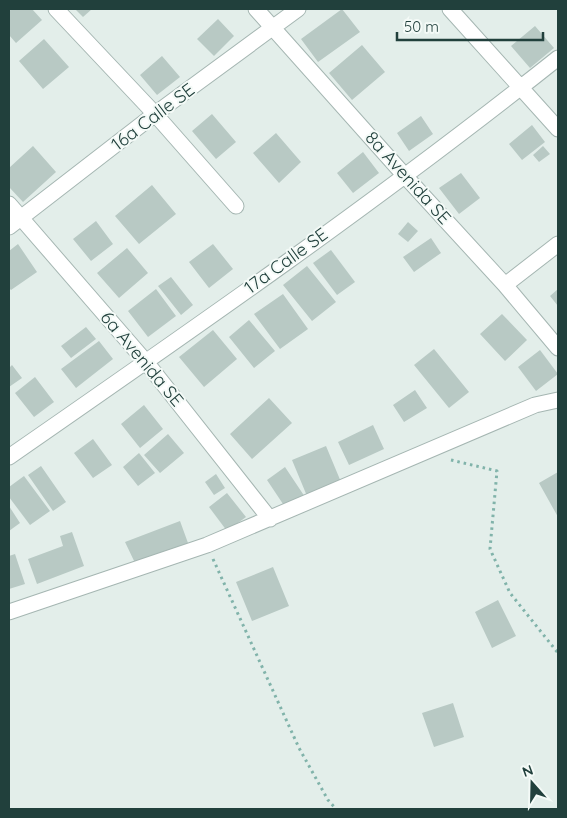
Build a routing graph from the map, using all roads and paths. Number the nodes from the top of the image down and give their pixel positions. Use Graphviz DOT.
graph roads {
  1 [pos="56,9"];
  2 [pos="256,9"];
  3 [pos="298,9"];
  4 [pos="450,9"];
  5 [pos="274,28"];
  6 [pos="558,58"];
  7 [pos="521,88"];
  8 [pos="155,114"];
  9 [pos="558,129"];
  10 [pos="405,176"];
  11 [pos="9,204"];
  12 [pos="236,206"];
  13 [pos="22,218"];
  14 [pos="9,228"];
  15 [pos="558,244"];
  16 [pos="505,285"];
  17 [pos="558,348"];
  18 [pos="146,362"];
  19 [pos="558,400"];
  20 [pos="426,452"];
  21 [pos="9,457"];
  22 [pos="270,519"];
  23 [pos="207,545"];
  24 [pos="9,612"];
  25 [pos="558,653"];
  26 [pos="336,809"];
  1 -- 8 [label="street"];
  2 -- 5 [label="street, 8a Avenida SE"];
  3 -- 5 [label="street, 16a Calle SE"];
  4 -- 7 [label="street"];
  5 -- 8 [label="street, 16a Calle SE"];
  5 -- 10 [label="street, 8a Avenida SE"];
  6 -- 7 [label="street, 17a Calle SE"];
  7 -- 9 [label="street"];
  7 -- 10 [label="street, 17a Calle SE"];
  8 -- 12 [label="street"];
  8 -- 13 [label="street, 16a Calle SE"];
  10 -- 16 [label="street, 8a Avenida SE"];
  10 -- 18 [label="street, 17a Calle SE"];
  11 -- 13 [label="street, 6a Avenida SE"];
  13 -- 14 [label="street, 16a Calle SE"];
  13 -- 18 [label="street, 6a Avenida SE"];
  15 -- 16 [label="street"];
  16 -- 17 [label="street, 8a Avenida SE"];
  18 -- 21 [label="street, 17a Calle SE"];
  18 -- 22 [label="street, 6a Avenida SE"];
  19 -- 20 [label="street"];
  20 -- 22 [label="street"];
  20 -- 25 [label="path"];
  22 -- 23 [label="street"];
  23 -- 24 [label="street"];
  23 -- 26 [label="path"];
}
